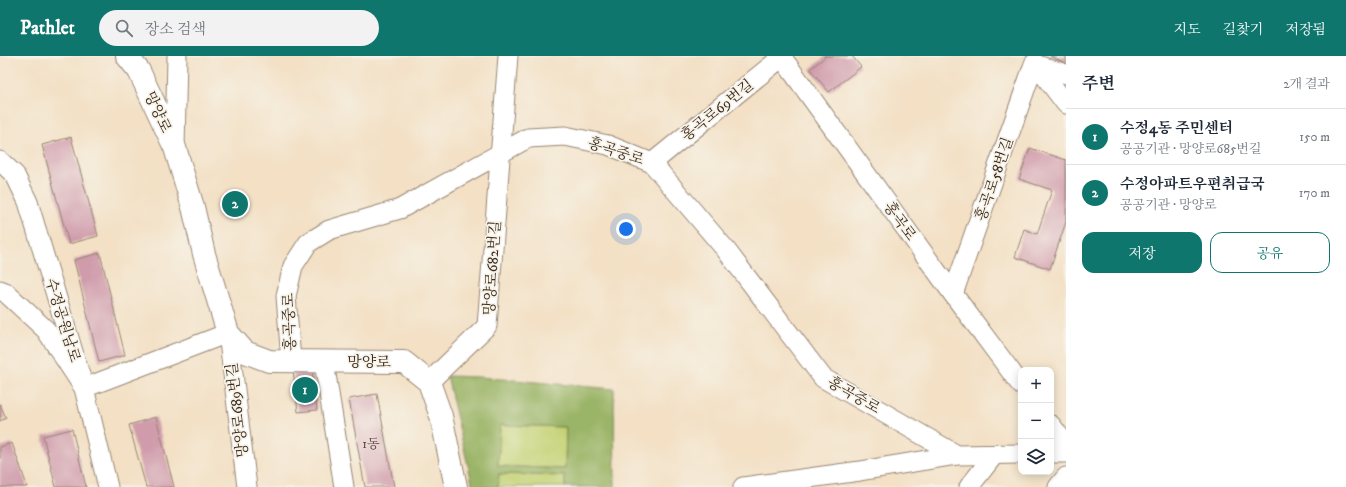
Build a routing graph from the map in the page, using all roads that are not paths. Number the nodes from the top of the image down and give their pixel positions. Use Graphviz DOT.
graph roads {
  1 [pos="128,56"];
  2 [pos="177,56"];
  3 [pos="508,56"];
  4 [pos="781,57"];
  5 [pos="1036,60"];
  6 [pos="1066,74"];
  7 [pos="1066,104"];
  8 [pos="175,148"];
  9 [pos="500,153"];
  10 [pos="0,161"];
  11 [pos="652,163"];
  12 [pos="0,290"];
  13 [pos="953,294"];
  14 [pos="228,333"];
  15 [pos="291,361"];
  16 [pos="324,362"];
  17 [pos="1018,381"];
  18 [pos="429,382"];
  19 [pos="84,388"];
  20 [pos="1054,429"];
  21 [pos="1066,445"];
  22 [pos="1054,453"];
  23 [pos="1066,453"];
  24 [pos="1018,454"];
  25 [pos="957,455"];
  26 [pos="994,455"];
  27 [pos="1066,477"];
  28 [pos="108,487"];
  29 [pos="247,487"];
  30 [pos="344,487"];
  31 [pos="456,487"];
  32 [pos="742,487"];
  33 [pos="969,487"];
  34 [pos="1058,487"];
  1 -- 8 [label="main road, 망양로"];
  2 -- 8 [label="street"];
  3 -- 9 [label="street, 망양로682번길"];
  4 -- 11 [label="street, 홍곡로69번길"];
  4 -- 13 [label="street, 홍곡로"];
  5 -- 6 [label="street"];
  5 -- 7 [label="street"];
  5 -- 13 [label="street, 홍곡로58번길"];
  8 -- 14 [label="main road, 망양로"];
  9 -- 11 [label="street, 홍곡중로"];
  9 -- 15 [label="street, 홍곡중로"];
  9 -- 18 [label="street, 망양로682번길"];
  10 -- 19 [label="street, 수정공원남로"];
  11 -- 25 [label="street, 홍곡중로"];
  12 -- 19 [label="street"];
  13 -- 17 [label="street, 홍곡로"];
  14 -- 15 [label="main road, 망양로"];
  14 -- 19 [label="street"];
  14 -- 29 [label="street, 망양로689번길"];
  15 -- 16 [label="main road, 망양로"];
  16 -- 18 [label="main road, 망양로"];
  16 -- 30 [label="street"];
  18 -- 31 [label="main road"];
  19 -- 28 [label="street, 수정공원남로"];
  20 -- 21 [label="street"];
  22 -- 23 [label="street"];
  24 -- 26 [label="street, 홍곡중로"];
  25 -- 26 [label="street, 홍곡중로"];
  25 -- 32 [label="street"];
  26 -- 33 [label="street"];
  27 -- 34 [label="street"];
}
